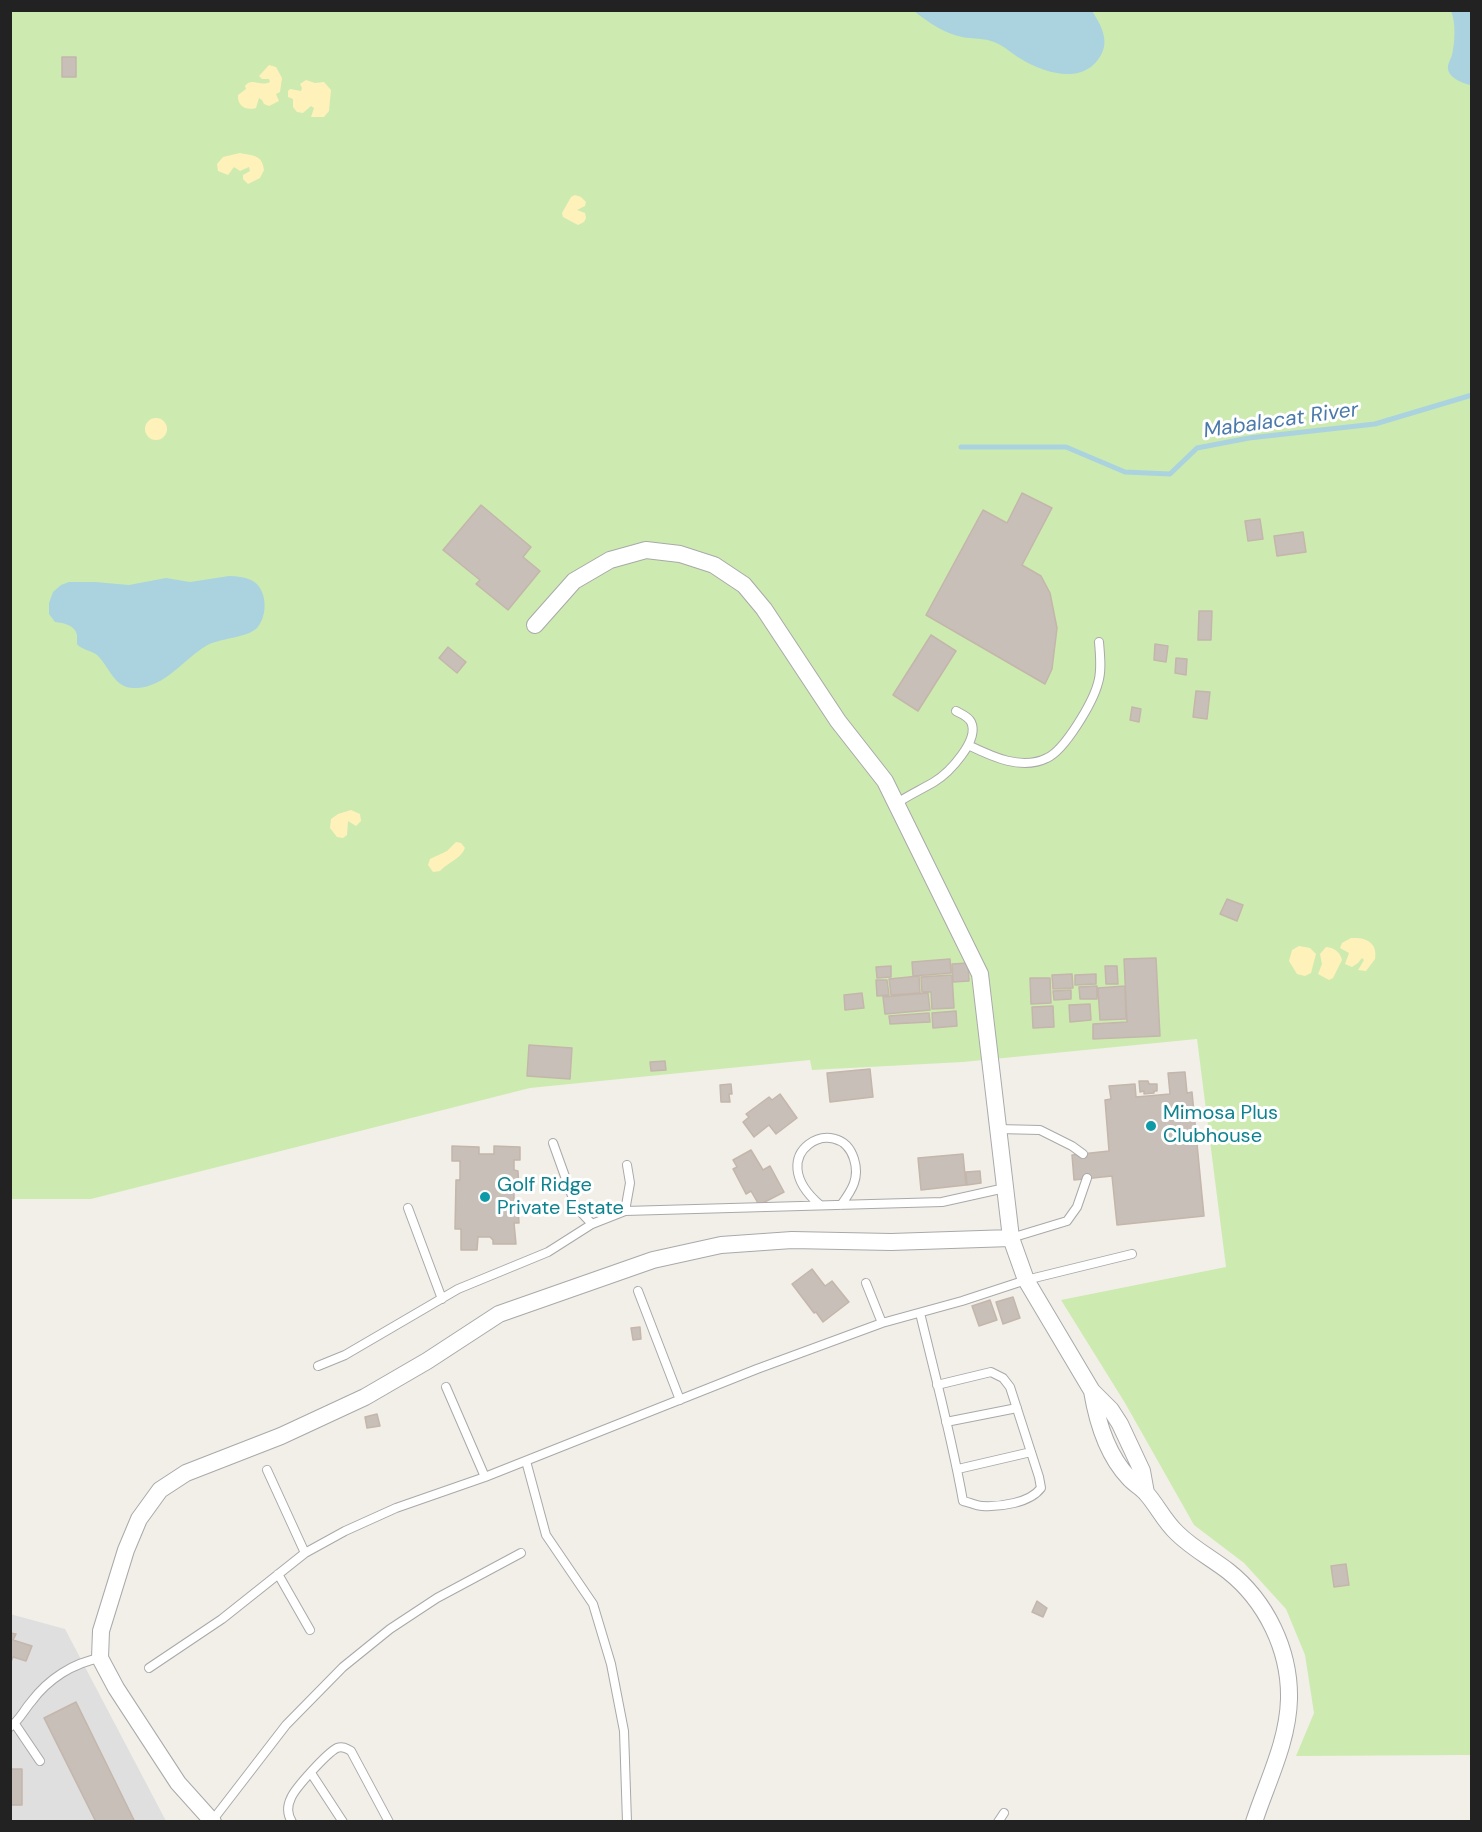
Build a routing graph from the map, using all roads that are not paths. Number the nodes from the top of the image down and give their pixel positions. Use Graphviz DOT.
graph roads {
  1 [pos="535,625"];
  2 [pos="1099,642"];
  3 [pos="956,711"];
  4 [pos="968,745"];
  5 [pos="897,803"];
  6 [pos="998,1129"];
  7 [pos="553,1143"];
  8 [pos="1083,1154"];
  9 [pos="627,1165"];
  10 [pos="1087,1178"];
  11 [pos="1005,1188"];
  12 [pos="820,1205"];
  13 [pos="841,1205"];
  14 [pos="408,1208"];
  15 [pos="625,1211"];
  16 [pos="592,1224"];
  17 [pos="1011,1238"];
  18 [pos="1132,1254"];
  19 [pos="1026,1280"];
  20 [pos="866,1283"];
  21 [pos="639,1291"];
  22 [pos="442,1299"];
  23 [pos="920,1313"];
  24 [pos="882,1323"];
  25 [pos="318,1366"];
  26 [pos="937,1385"];
  27 [pos="446,1387"];
  28 [pos="680,1400"];
  29 [pos="1017,1408"];
  30 [pos="946,1422"];
  31 [pos="1031,1452"];
  32 [pos="526,1461"];
  33 [pos="958,1469"];
  34 [pos="267,1470"];
  35 [pos="485,1477"];
  36 [pos="305,1553"];
  37 [pos="521,1553"];
  38 [pos="278,1574"];
  39 [pos="310,1630"];
  40 [pos="100,1658"];
  41 [pos="149,1668"];
  42 [pos="13,1726"];
  43 [pos="40,1761"];
  44 [pos="311,1773"];
  45 [pos="1004,1814"];
  46 [pos="212,1821"];
  47 [pos="292,1821"];
  48 [pos="343,1821"];
  49 [pos="388,1821"];
  50 [pos="627,1821"];
  51 [pos="998,1821"];
  52 [pos="1254,1821"];
  1 -- 5 [label="street"];
  2 -- 4 [label="lane"];
  3 -- 4 [label="lane"];
  4 -- 5 [label="lane"];
  5 -- 6 [label="street"];
  6 -- 8 [label="lane"];
  6 -- 11 [label="street"];
  7 -- 16 [label="lane"];
  9 -- 15 [label="lane"];
  10 -- 17 [label="lane"];
  11 -- 13 [label="lane"];
  11 -- 17 [label="street"];
  12 -- 13 [label="lane"];
  12 -- 13 [label="lane"];
  12 -- 15 [label="lane"];
  14 -- 22 [label="lane"];
  15 -- 16 [label="lane"];
  16 -- 22 [label="lane"];
  17 -- 19 [label="street"];
  17 -- 40 [label="street"];
  18 -- 19 [label="lane"];
  19 -- 23 [label="lane"];
  19 -- 52 [label="street"];
  20 -- 24 [label="lane"];
  21 -- 28 [label="lane"];
  22 -- 25 [label="lane"];
  23 -- 24 [label="lane"];
  23 -- 26 [label="lane"];
  24 -- 28 [label="lane"];
  26 -- 29 [label="lane"];
  26 -- 30 [label="lane"];
  27 -- 35 [label="lane"];
  28 -- 32 [label="lane"];
  29 -- 30 [label="lane"];
  29 -- 31 [label="lane"];
  30 -- 33 [label="lane"];
  31 -- 33 [label="lane"];
  31 -- 33 [label="lane"];
  32 -- 35 [label="lane"];
  32 -- 50 [label="lane"];
  34 -- 36 [label="lane"];
  35 -- 36 [label="lane"];
  36 -- 38 [label="lane"];
  37 -- 46 [label="lane"];
  38 -- 39 [label="lane"];
  38 -- 41 [label="lane"];
  40 -- 42 [label="lane"];
  40 -- 46 [label="street"];
  42 -- 43 [label="lane"];
  44 -- 47 [label="lane"];
  44 -- 48 [label="lane"];
  44 -- 49 [label="lane"];
  45 -- 51 [label="lane"];
}
